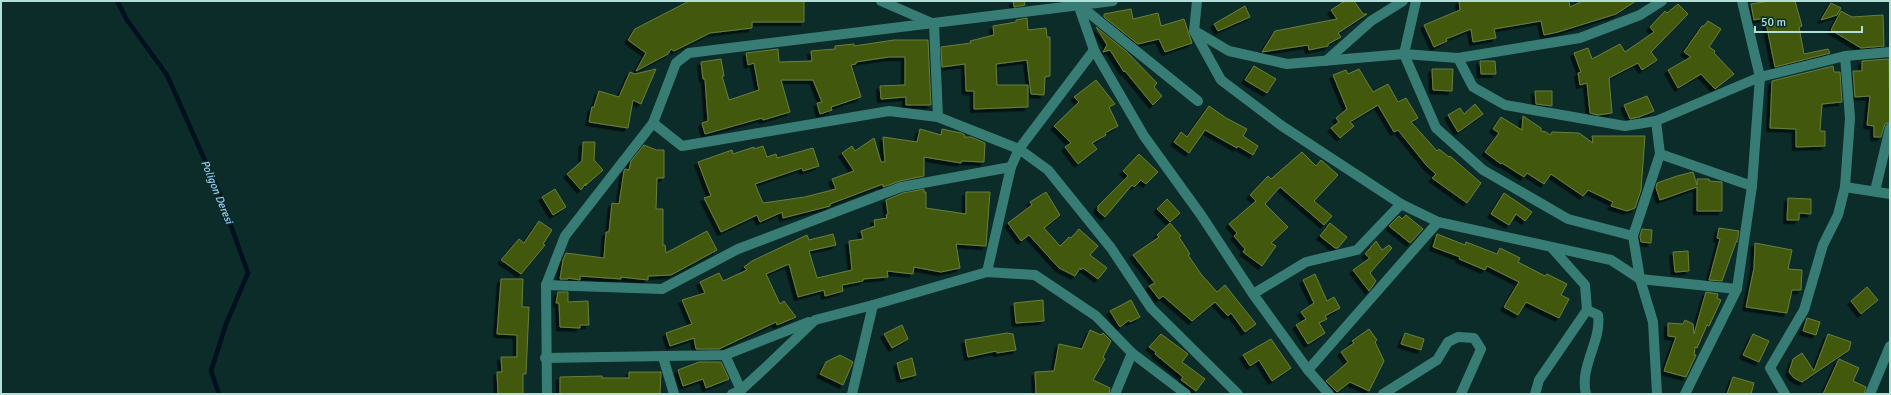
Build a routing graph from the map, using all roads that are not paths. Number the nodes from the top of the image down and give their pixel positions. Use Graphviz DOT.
graph roads {
  1 [pos="880,1"];
  2 [pos="1113,1"];
  3 [pos="1197,1"];
  4 [pos="1403,1"];
  5 [pos="1416,1"];
  6 [pos="1662,1"];
  7 [pos="1742,1"];
  8 [pos="1067,4"];
  9 [pos="1078,4"];
  10 [pos="934,24"];
  11 [pos="1194,31"];
  12 [pos="1094,50"];
  13 [pos="1890,52"];
  14 [pos="1404,54"];
  15 [pos="1845,56"];
  16 [pos="1458,58"];
  17 [pos="1326,61"];
  18 [pos="1760,77"];
  19 [pos="1198,102"];
  20 [pos="938,117"];
  21 [pos="1656,121"];
  22 [pos="653,123"];
  23 [pos="1890,128"];
  24 [pos="1019,148"];
  25 [pos="1660,154"];
  26 [pos="1011,168"];
  27 [pos="1752,186"];
  28 [pos="1845,187"];
  29 [pos="1875,191"];
  30 [pos="1890,194"];
  31 [pos="1401,204"];
  32 [pos="1438,222"];
  33 [pos="1634,236"];
  34 [pos="1552,248"];
  35 [pos="987,272"];
  36 [pos="1640,279"];
  37 [pos="546,286"];
  38 [pos="1737,289"];
  39 [pos="1254,294"];
  40 [pos="873,305"];
  41 [pos="1587,310"];
  42 [pos="815,320"];
  43 [pos="1890,346"];
  44 [pos="1132,353"];
  45 [pos="725,355"];
  46 [pos="663,357"];
  47 [pos="545,358"];
  48 [pos="1308,370"];
  49 [pos="736,392"];
  50 [pos="547,394"];
  51 [pos="674,394"];
  52 [pos="852,394"];
  53 [pos="1115,394"];
  54 [pos="1186,394"];
  55 [pos="1238,394"];
  56 [pos="1329,394"];
  57 [pos="1383,394"];
  58 [pos="1461,394"];
  59 [pos="1535,394"];
  60 [pos="1586,394"];
  61 [pos="1658,394"];
  62 [pos="1685,394"];
  63 [pos="1784,394"];
  64 [pos="1870,394"];
  1 -- 10 [label="street"];
  2 -- 9 [label="street"];
  3 -- 11 [label="street"];
  4 -- 17 [label="street"];
  5 -- 14 [label="street"];
  6 -- 16 [label="street"];
  7 -- 18 [label="street"];
  8 -- 9 [label="street"];
  8 -- 10 [label="street"];
  9 -- 12 [label="street"];
  9 -- 19 [label="street"];
  10 -- 20 [label="street"];
  10 -- 22 [label="street"];
  11 -- 17 [label="street"];
  11 -- 31 [label="street"];
  12 -- 24 [label="street"];
  12 -- 39 [label="street"];
  13 -- 15 [label="street"];
  14 -- 16 [label="street"];
  14 -- 17 [label="street"];
  14 -- 33 [label="street"];
  15 -- 18 [label="street"];
  15 -- 28 [label="street"];
  16 -- 21 [label="street"];
  18 -- 21 [label="street"];
  18 -- 27 [label="street"];
  20 -- 22 [label="street"];
  20 -- 24 [label="street"];
  21 -- 25 [label="street"];
  22 -- 37 [label="street"];
  23 -- 29 [label="street"];
  24 -- 26 [label="street"];
  24 -- 55 [label="street"];
  25 -- 27 [label="street"];
  25 -- 33 [label="street"];
  26 -- 35 [label="street"];
  26 -- 37 [label="street"];
  27 -- 38 [label="street"];
  28 -- 29 [label="street"];
  28 -- 63 [label="street"];
  29 -- 30 [label="street"];
  31 -- 32 [label="street"];
  31 -- 39 [label="street"];
  32 -- 34 [label="street"];
  32 -- 48 [label="street"];
  33 -- 36 [label="street"];
  34 -- 36 [label="street"];
  34 -- 41 [label="street"];
  35 -- 40 [label="street"];
  35 -- 44 [label="street"];
  36 -- 38 [label="street"];
  36 -- 61 [label="street"];
  37 -- 47 [label="street"];
  38 -- 62 [label="street"];
  39 -- 48 [label="street"];
  40 -- 42 [label="street"];
  40 -- 52 [label="street"];
  41 -- 59 [label="street"];
  41 -- 60 [label="street"];
  42 -- 45 [label="street"];
  42 -- 49 [label="street"];
  43 -- 64 [label="street"];
  44 -- 53 [label="street"];
  44 -- 54 [label="street"];
  45 -- 46 [label="street"];
  45 -- 49 [label="street"];
  46 -- 47 [label="street"];
  46 -- 51 [label="street"];
  47 -- 50 [label="street"];
  48 -- 56 [label="street"];
  57 -- 58 [label="street"];
}
